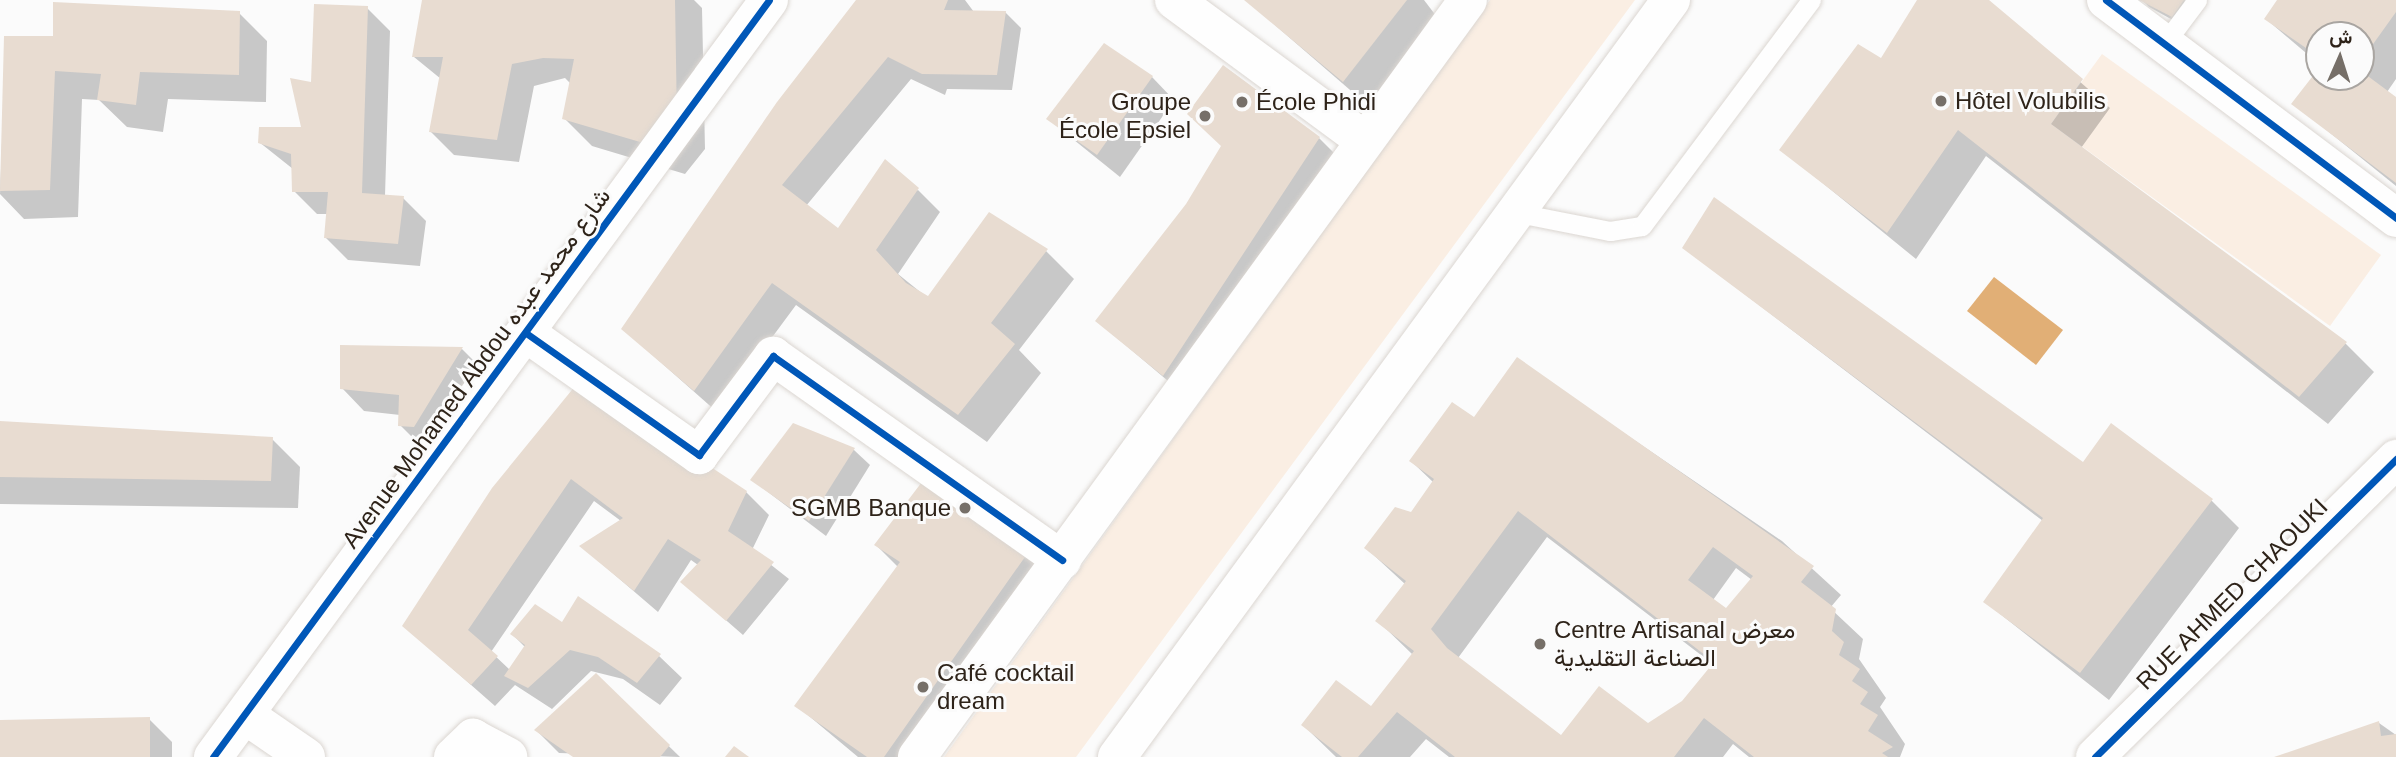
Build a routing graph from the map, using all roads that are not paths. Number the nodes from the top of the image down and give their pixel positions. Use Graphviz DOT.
graph roads {
  1 [pos="769,0"];
  2 [pos="1174,0"];
  3 [pos="1468,0"];
  4 [pos="1671,0"];
  5 [pos="1811,0"];
  6 [pos="2106,0"];
  7 [pos="2197,0"];
  8 [pos="2164,44"];
  9 [pos="1365,141"];
  10 [pos="1518,213"];
  11 [pos="2396,218"];
  12 [pos="526,333"];
  13 [pos="2396,459"];
  14 [pos="1062,560"];
  15 [pos="245,715"];
  16 [pos="213,757"];
  17 [pos="306,757"];
  18 [pos="453,757"];
  19 [pos="508,757"];
  20 [pos="917,757"];
  21 [pos="1117,757"];
  22 [pos="2095,757"];
  1 -- 12 [label="street, Avenue Mohamed Abdou شارع محمد عبده"];
  2 -- 9 [label="street"];
  3 -- 9 [label="street"];
  4 -- 10 [label="street"];
  5 -- 10 [label="lane"];
  6 -- 8 [label="street"];
  7 -- 8 [label="lane"];
  8 -- 11 [label="street"];
  9 -- 14 [label="street"];
  10 -- 21 [label="street"];
  12 -- 14 [label="street"];
  12 -- 15 [label="street, Avenue Mohamed Abdou شارع محمد عبده"];
  13 -- 22 [label="street, RUE AHMED CHAOUKI"];
  14 -- 20 [label="street"];
  15 -- 16 [label="street, Avenue Mohamed Abdou شارع محمد عبده"];
  15 -- 17 [label="street"];
  18 -- 19 [label="street"];
}
